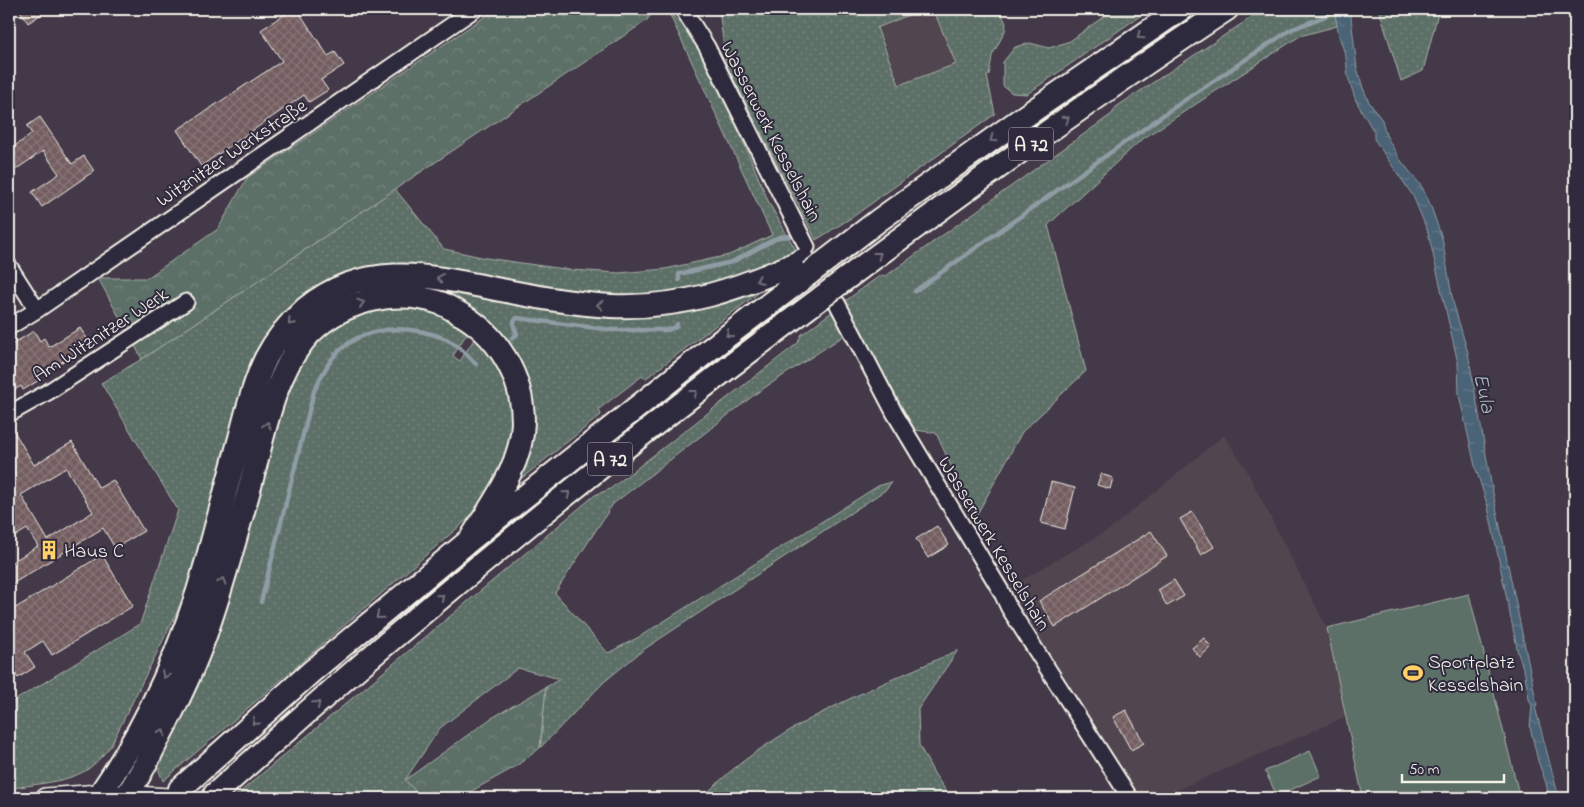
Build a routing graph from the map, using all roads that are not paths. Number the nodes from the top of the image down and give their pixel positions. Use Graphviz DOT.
graph roads {
  1 [pos="474,9"];
  2 [pos="683,9"];
  3 [pos="1181,9"];
  4 [pos="1227,9"];
  5 [pos="814,258"];
  6 [pos="9,266"];
  7 [pos="832,295"];
  8 [pos="186,302"];
  9 [pos="37,310"];
  10 [pos="9,327"];
  11 [pos="9,414"];
  12 [pos="470,540"];
  13 [pos="174,793"];
  14 [pos="215,794"];
  15 [pos="114,796"];
  16 [pos="45,798"];
  17 [pos="1130,798"];
  1 -- 9 [label="street, Witznitzer Werkstraße"];
  2 -- 5 [label="street, Wasserwerk Kesselshain"];
  3 -- 5 [label="highway, A 72, one-way"];
  7 -- 4 [label="highway, A 72, one-way"];
  5 -- 12 [label="highway, A 72, one-way"];
  5 -- 15 [label="highway, one-way"];
  6 -- 9 [label="street"];
  14 -- 7 [label="highway, A 72, one-way"];
  7 -- 17 [label="street, Wasserwerk Kesselshain"];
  8 -- 11 [label="street, Am Witznitzer Werk"];
  9 -- 10 [label="street, Witznitzer Werkstraße"];
  12 -- 13 [label="highway, A 72, one-way"];
  15 -- 12 [label="highway, one-way"];
  13 -- 15 [label="main road"];
  15 -- 16 [label="main road"];
}
